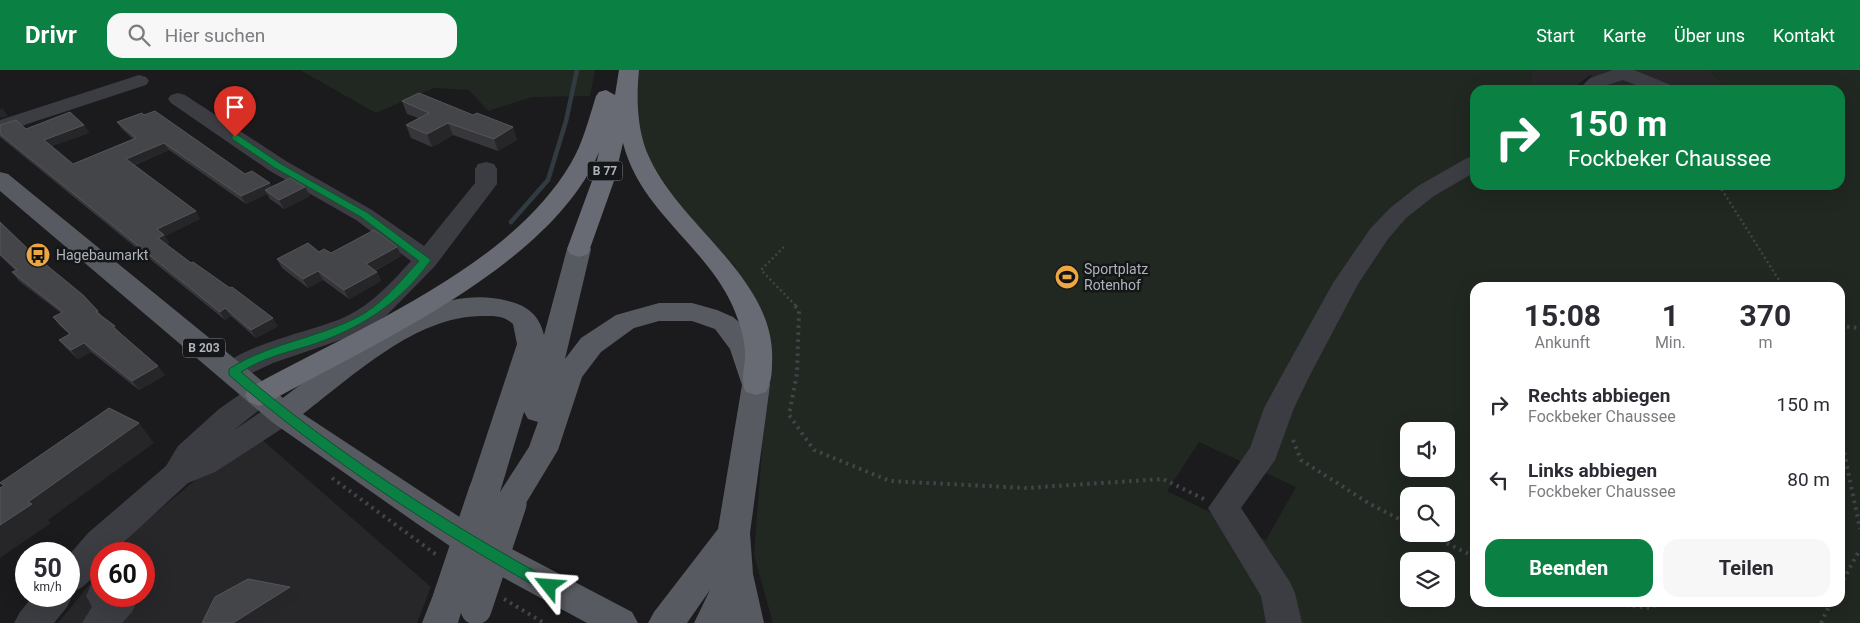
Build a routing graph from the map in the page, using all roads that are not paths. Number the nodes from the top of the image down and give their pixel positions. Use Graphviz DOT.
graph roads {
  1 [pos="611,70"];
  2 [pos="1630,71"];
  3 [pos="139,81"];
  4 [pos="1594,85"];
  5 [pos="1657,85"];
  6 [pos="620,86"];
  7 [pos="178,99"];
  8 [pos="0,127"];
  9 [pos="1470,166"];
  10 [pos="486,169"];
  11 [pos="0,179"];
  12 [pos="579,249"];
  13 [pos="426,260"];
  14 [pos="233,372"];
  15 [pos="756,385"];
  16 [pos="270,404"];
  17 [pos="503,498"];
  18 [pos="734,533"];
  19 [pos="80,566"];
  20 [pos="736,574"];
  21 [pos="46,607"];
  22 [pos="115,607"];
  23 [pos="467,609"];
  24 [pos="32,623"];
  25 [pos="100,623"];
  26 [pos="620,623"];
  27 [pos="666,623"];
  28 [pos="712,623"];
  29 [pos="746,623"];
  30 [pos="1284,623"];
  1 -- 6 [label="highway, B 77"];
  2 -- 4 [label="street"];
  2 -- 5 [label="street"];
  3 -- 8 [label="street"];
  6 -- 12 [label="highway, B 77"];
  6 -- 15 [label="highway"];
  6 -- 16 [label="highway"];
  7 -- 13 [label="street"];
  9 -- 30 [label="street"];
  10 -- 13 [label="street"];
  11 -- 14 [label="main road, B 203"];
  12 -- 17 [label="main road, B 77"];
  13 -- 14 [label="street"];
  14 -- 16 [label="main road, B 203"];
  15 -- 17 [label="main road"];
  15 -- 18 [label="main road"];
  16 -- 17 [label="main road"];
  16 -- 19 [label="street"];
  16 -- 26 [label="main road"];
  17 -- 23 [label="main road, B 77, bridge"];
  18 -- 20 [label="main road"];
  18 -- 27 [label="main road"];
  20 -- 28 [label="main road"];
  20 -- 29 [label="main road"];
  21 -- 24 [label="street"];
  22 -- 25 [label="street"];
}
